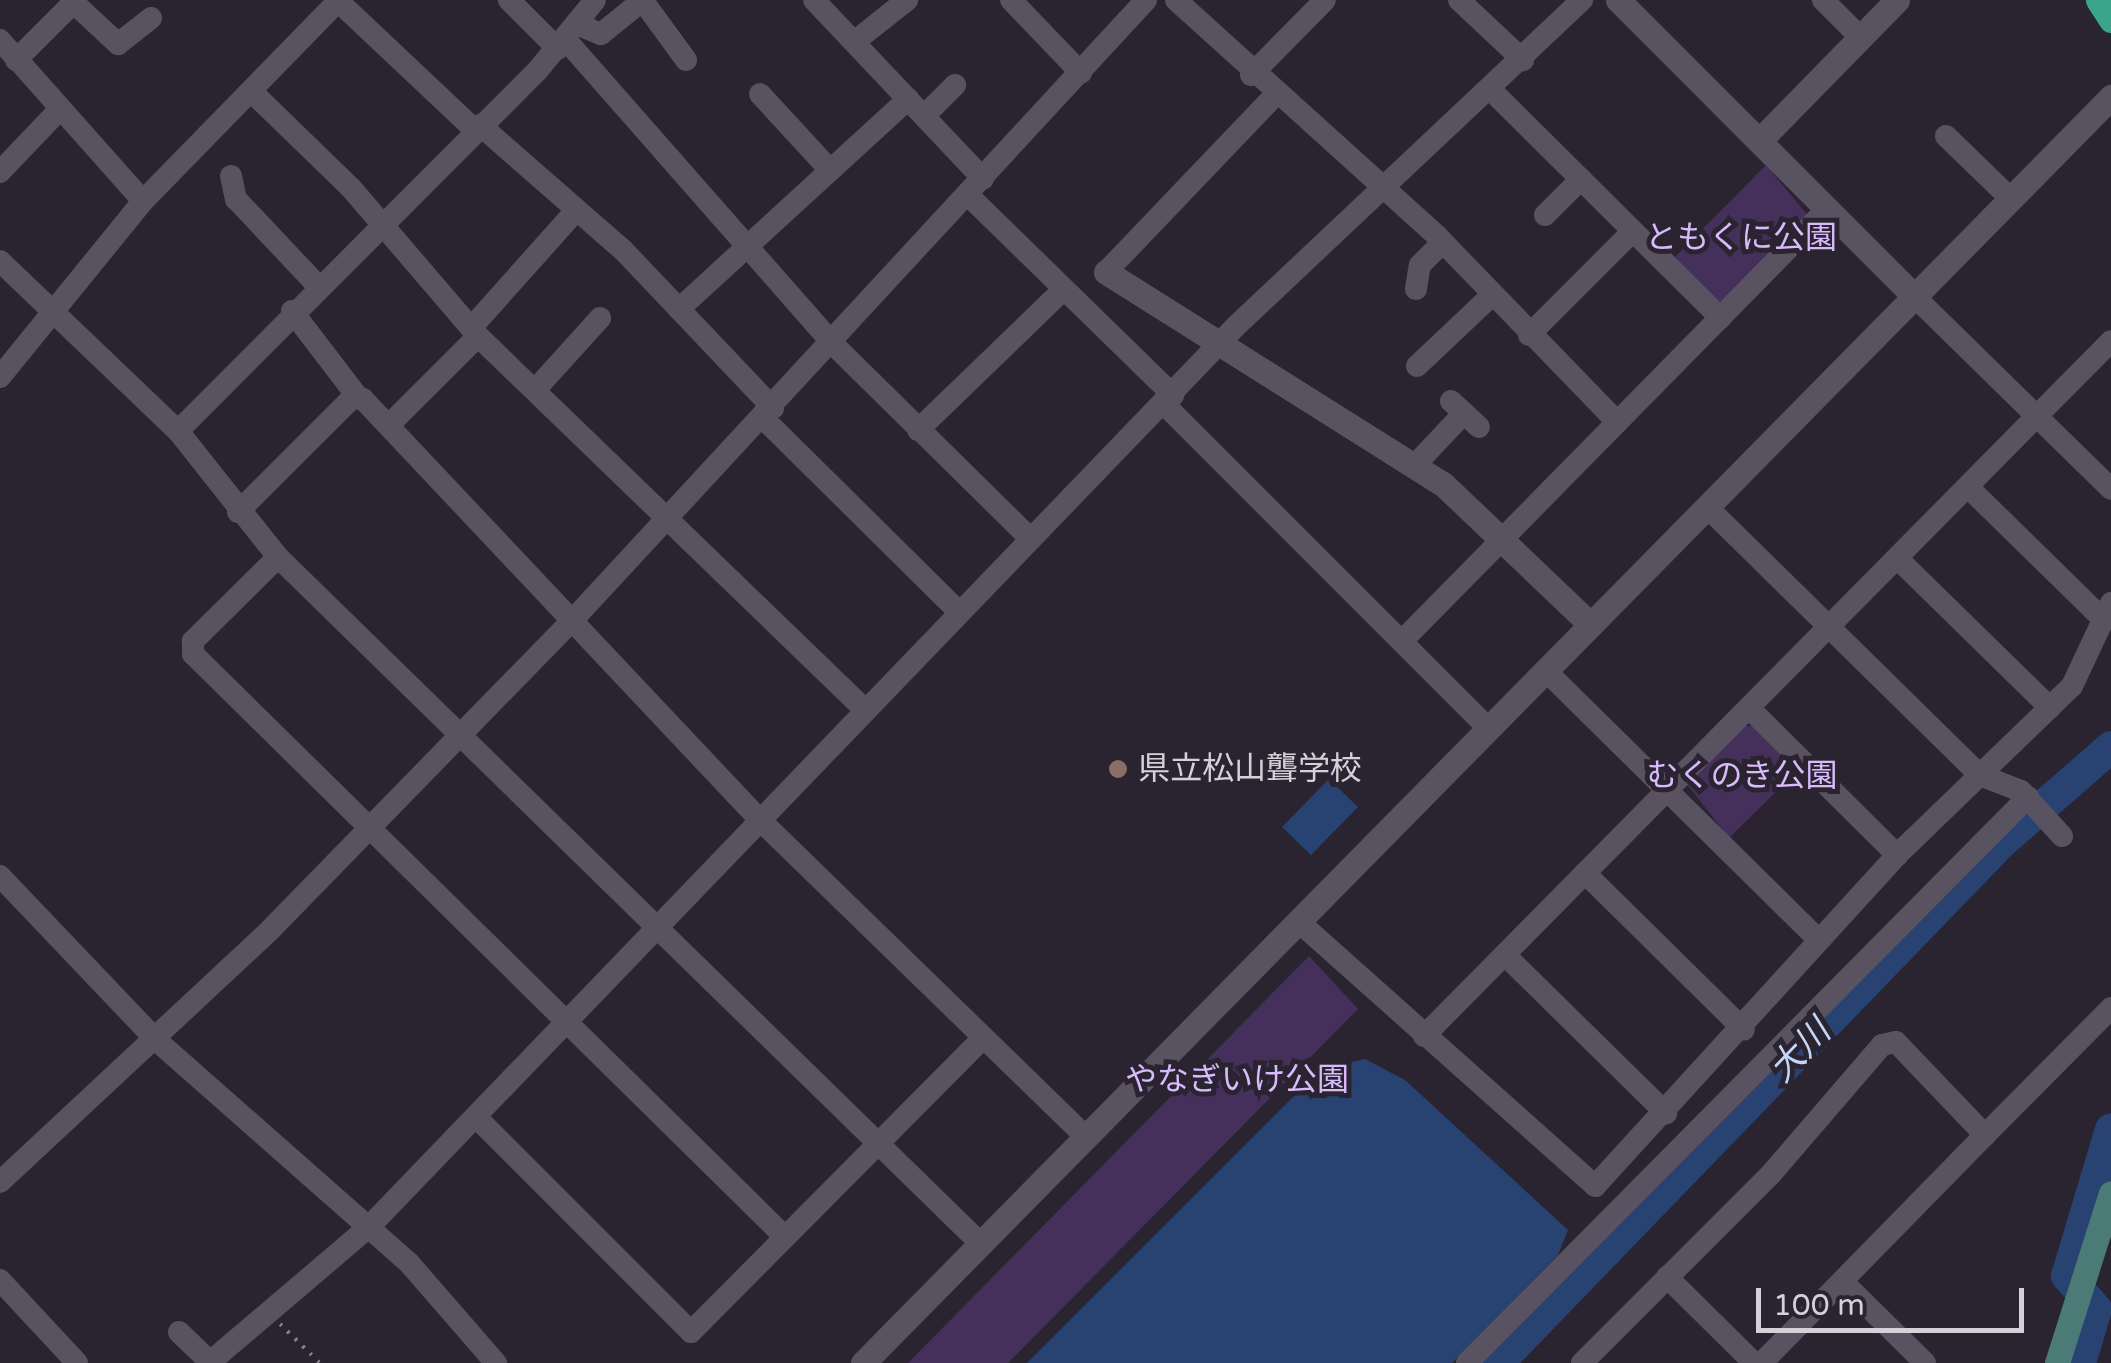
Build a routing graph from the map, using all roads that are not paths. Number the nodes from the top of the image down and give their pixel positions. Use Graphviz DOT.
graph roads {
  1 [pos="338,0"];
  2 [pos="643,0"];
  3 [pos="814,0"];
  4 [pos="907,0"];
  5 [pos="1010,0"];
  6 [pos="1146,0"];
  7 [pos="1176,0"];
  8 [pos="1325,0"];
  9 [pos="1459,0"];
  10 [pos="1582,0"];
  11 [pos="1618,0"];
  12 [pos="1823,0"];
  13 [pos="1897,0"];
  14 [pos="2098,0"];
  15 [pos="76,2"];
  16 [pos="500,3"];
  17 [pos="151,18"];
  18 [pos="2111,20"];
  19 [pos="576,21"];
  20 [pos="1860,37"];
  21 [pos="0,40"];
  22 [pos="854,42"];
  23 [pos="16,60"];
  24 [pos="686,60"];
  25 [pos="1522,60"];
  26 [pos="1081,74"];
  27 [pos="1251,76"];
  28 [pos="955,85"];
  29 [pos="1490,89"];
  30 [pos="252,92"];
  31 [pos="760,94"];
  32 [pos="1274,96"];
  33 [pos="2111,96"];
  34 [pos="916,108"];
  35 [pos="58,111"];
  36 [pos="477,127"];
  37 [pos="1946,136"];
  38 [pos="1760,140"];
  39 [pos="830,170"];
  40 [pos="0,172"];
  41 [pos="231,176"];
  42 [pos="1581,179"];
  43 [pos="1384,186"];
  44 [pos="977,188"];
  45 [pos="2010,199"];
  46 [pos="143,201"];
  47 [pos="1828,209"];
  48 [pos="573,214"];
  49 [pos="1545,214"];
  50 [pos="379,220"];
  51 [pos="1633,231"];
  52 [pos="1442,243"];
  53 [pos="748,244"];
  54 [pos="0,261"];
  55 [pos="1106,272"];
  56 [pos="317,285"];
  57 [pos="1416,289"];
  58 [pos="1063,290"];
  59 [pos="1915,296"];
  60 [pos="1490,297"];
  61 [pos="679,309"];
  62 [pos="292,311"];
  63 [pos="53,316"];
  64 [pos="600,318"];
  65 [pos="1721,318"];
  66 [pos="474,332"];
  67 [pos="1528,335"];
  68 [pos="2111,341"];
  69 [pos="834,345"];
  70 [pos="1215,348"];
  71 [pos="1417,366"];
  72 [pos="0,378"];
  73 [pos="534,390"];
  74 [pos="357,396"];
  75 [pos="1168,400"];
  76 [pos="768,413"];
  77 [pos="1464,414"];
  78 [pos="2037,415"];
  79 [pos="1616,421"];
  80 [pos="389,425"];
  81 [pos="918,430"];
  82 [pos="178,432"];
  83 [pos="1416,464"];
  84 [pos="1968,487"];
  85 [pos="2111,489"];
  86 [pos="1708,508"];
  87 [pos="238,512"];
  88 [pos="666,512"];
  89 [pos="1030,538"];
  90 [pos="1504,538"];
  91 [pos="278,556"];
  92 [pos="1897,558"];
  93 [pos="958,611"];
  94 [pos="2107,611"];
  95 [pos="569,624"];
  96 [pos="1591,625"];
  97 [pos="1830,626"];
  98 [pos="1403,640"];
  99 [pos="1546,672"];
  100 [pos="862,706"];
  101 [pos="1749,708"];
  102 [pos="2050,708"];
  103 [pos="1489,729"];
  104 [pos="460,731"];
  105 [pos="1980,775"];
  106 [pos="1667,791"];
  107 [pos="759,818"];
  108 [pos="370,826"];
  109 [pos="1896,855"];
  110 [pos="1585,873"];
  111 [pos="0,876"];
  112 [pos="1299,922"];
  113 [pos="658,925"];
  114 [pos="1818,939"];
  115 [pos="1505,955"];
  116 [pos="2111,1008"];
  117 [pos="567,1022"];
  118 [pos="1744,1030"];
  119 [pos="1424,1036"];
  120 [pos="982,1038"];
  121 [pos="155,1039"];
  122 [pos="1666,1114"];
  123 [pos="476,1118"];
  124 [pos="1984,1134"];
  125 [pos="1087,1138"];
  126 [pos="878,1143"];
  127 [pos="0,1182"];
  128 [pos="2111,1192"];
  129 [pos="369,1227"];
  130 [pos="785,1237"];
  131 [pos="982,1245"];
  132 [pos="1667,1278"];
  133 [pos="0,1280"];
  134 [pos="1843,1282"];
  135 [pos="179,1332"];
  136 [pos="215,1361"];
  137 [pos="78,1363"];
  138 [pos="496,1363"];
  139 [pos="863,1363"];
  140 [pos="1467,1363"];
  141 [pos="1582,1363"];
  142 [pos="1754,1363"];
  143 [pos="1762,1363"];
  144 [pos="1925,1363"];
  145 [pos="2057,1363"];
  1 -- 30 [label="street"];
  1 -- 36 [label="street"];
  2 -- 19 [label="street"];
  2 -- 24 [label="street"];
  3 -- 22 [label="street"];
  4 -- 22 [label="street"];
  5 -- 26 [label="street"];
  6 -- 26 [label="street"];
  7 -- 27 [label="street"];
  8 -- 27 [label="street"];
  9 -- 25 [label="street"];
  10 -- 25 [label="street"];
  11 -- 38 [label="street"];
  12 -- 20 [label="street"];
  13 -- 20 [label="street"];
  14 -- 18 [label="main road"];
  15 -- 17 [label="street"];
  15 -- 23 [label="street"];
  16 -- 19 [label="street"];
  19 -- 36 [label="street"];
  19 -- 53 [label="street"];
  20 -- 38 [label="street"];
  21 -- 23 [label="street"];
  22 -- 34 [label="street"];
  23 -- 35 [label="street"];
  25 -- 29 [label="street"];
  26 -- 44 [label="street"];
  27 -- 32 [label="street"];
  28 -- 34 [label="street"];
  29 -- 42 [label="street"];
  29 -- 43 [label="street"];
  30 -- 46 [label="street"];
  30 -- 50 [label="street"];
  31 -- 39 [label="street"];
  32 -- 43 [label="street"];
  32 -- 55 [label="street"];
  33 -- 45 [label="street"];
  34 -- 39 [label="street"];
  34 -- 44 [label="street"];
  35 -- 40 [label="street"];
  35 -- 46 [label="street"];
  36 -- 48 [label="street"];
  36 -- 50 [label="street"];
  37 -- 45 [label="street"];
  38 -- 47 [label="street"];
  39 -- 53 [label="street"];
  41 -- 56 [label="street"];
  42 -- 49 [label="street"];
  42 -- 51 [label="street"];
  43 -- 52 [label="street"];
  43 -- 70 [label="street"];
  44 -- 58 [label="street"];
  44 -- 69 [label="street"];
  45 -- 59 [label="street"];
  46 -- 63 [label="street"];
  47 -- 59 [label="street"];
  47 -- 65 [label="street"];
  48 -- 61 [label="street"];
  48 -- 66 [label="street"];
  50 -- 56 [label="street"];
  50 -- 66 [label="street"];
  51 -- 65 [label="street"];
  51 -- 67 [label="street"];
  52 -- 57 [label="street"];
  52 -- 60 [label="street"];
  53 -- 61 [label="street"];
  53 -- 69 [label="street"];
  54 -- 63 [label="street"];
  55 -- 70 [label="street"];
  56 -- 62 [label="street"];
  58 -- 75 [label="street"];
  58 -- 81 [label="street"];
  59 -- 78 [label="street"];
  59 -- 86 [label="street"];
  60 -- 67 [label="street"];
  60 -- 71 [label="street"];
  61 -- 76 [label="street"];
  62 -- 74 [label="street"];
  62 -- 82 [label="street"];
  63 -- 72 [label="street"];
  63 -- 82 [label="street"];
  64 -- 73 [label="street"];
  65 -- 79 [label="street"];
  66 -- 73 [label="street"];
  66 -- 80 [label="street"];
  67 -- 79 [label="street"];
  68 -- 78 [label="street"];
  69 -- 76 [label="street"];
  69 -- 81 [label="street"];
  70 -- 75 [label="street"];
  70 -- 83 [label="street"];
  73 -- 88 [label="street"];
  74 -- 80 [label="street"];
  74 -- 87 [label="street"];
  75 -- 89 [label="street"];
  75 -- 98 [label="street"];
  76 -- 88 [label="street"];
  76 -- 93 [label="street"];
  77 -- 83 [label="street"];
  78 -- 84 [label="street"];
  78 -- 85 [label="street"];
  79 -- 90 [label="street"];
  80 -- 95 [label="street"];
  81 -- 89 [label="street"];
  82 -- 87 [label="street"];
  83 -- 90 [label="street"];
  84 -- 92 [label="street"];
  84 -- 94 [label="street"];
  86 -- 96 [label="street"];
  86 -- 97 [label="street"];
  87 -- 91 [label="street"];
  88 -- 95 [label="street"];
  88 -- 100 [label="street"];
  89 -- 93 [label="street"];
  90 -- 96 [label="street"];
  90 -- 98 [label="street"];
  91 -- 104 [label="street"];
  91 -- 108 [label="street"];
  92 -- 97 [label="street"];
  92 -- 102 [label="street"];
  93 -- 100 [label="street"];
  94 -- 102 [label="street"];
  95 -- 104 [label="street"];
  95 -- 107 [label="street"];
  96 -- 99 [label="street"];
  97 -- 101 [label="street"];
  97 -- 105 [label="street"];
  98 -- 103 [label="street"];
  99 -- 103 [label="street"];
  99 -- 106 [label="street"];
  100 -- 107 [label="street"];
  101 -- 106 [label="street"];
  101 -- 109 [label="street"];
  102 -- 105 [label="street"];
  103 -- 112 [label="street"];
  104 -- 108 [label="street"];
  104 -- 113 [label="street"];
  105 -- 109 [label="street"];
  105 -- 140 [label="street"];
  106 -- 110 [label="street"];
  106 -- 114 [label="street"];
  107 -- 113 [label="street"];
  107 -- 120 [label="street"];
  108 -- 117 [label="street"];
  108 -- 121 [label="street"];
  109 -- 114 [label="street"];
  110 -- 115 [label="street"];
  110 -- 118 [label="street"];
  111 -- 121 [label="street"];
  112 -- 119 [label="street"];
  112 -- 125 [label="street"];
  113 -- 117 [label="street"];
  113 -- 126 [label="street"];
  114 -- 118 [label="street"];
  115 -- 119 [label="street"];
  115 -- 122 [label="street"];
  116 -- 124 [label="street"];
  117 -- 123 [label="street"];
  117 -- 130 [label="street"];
  118 -- 122 [label="street"];
  119 -- 122 [label="street"];
  120 -- 125 [label="street"];
  120 -- 126 [label="street"];
  121 -- 127 [label="street"];
  121 -- 129 [label="street"];
  123 -- 129 [label="street"];
  123 -- 130 [label="street"];
  124 -- 132 [label="street"];
  124 -- 134 [label="street"];
  125 -- 131 [label="street"];
  126 -- 130 [label="street"];
  126 -- 131 [label="street"];
  128 -- 145 [label="main road"];
  129 -- 136 [label="street"];
  129 -- 138 [label="street"];
  131 -- 139 [label="street"];
  132 -- 141 [label="street"];
  132 -- 142 [label="street"];
  133 -- 137 [label="street"];
  134 -- 143 [label="street"];
  134 -- 144 [label="street"];
  135 -- 136 [label="street"];
}
